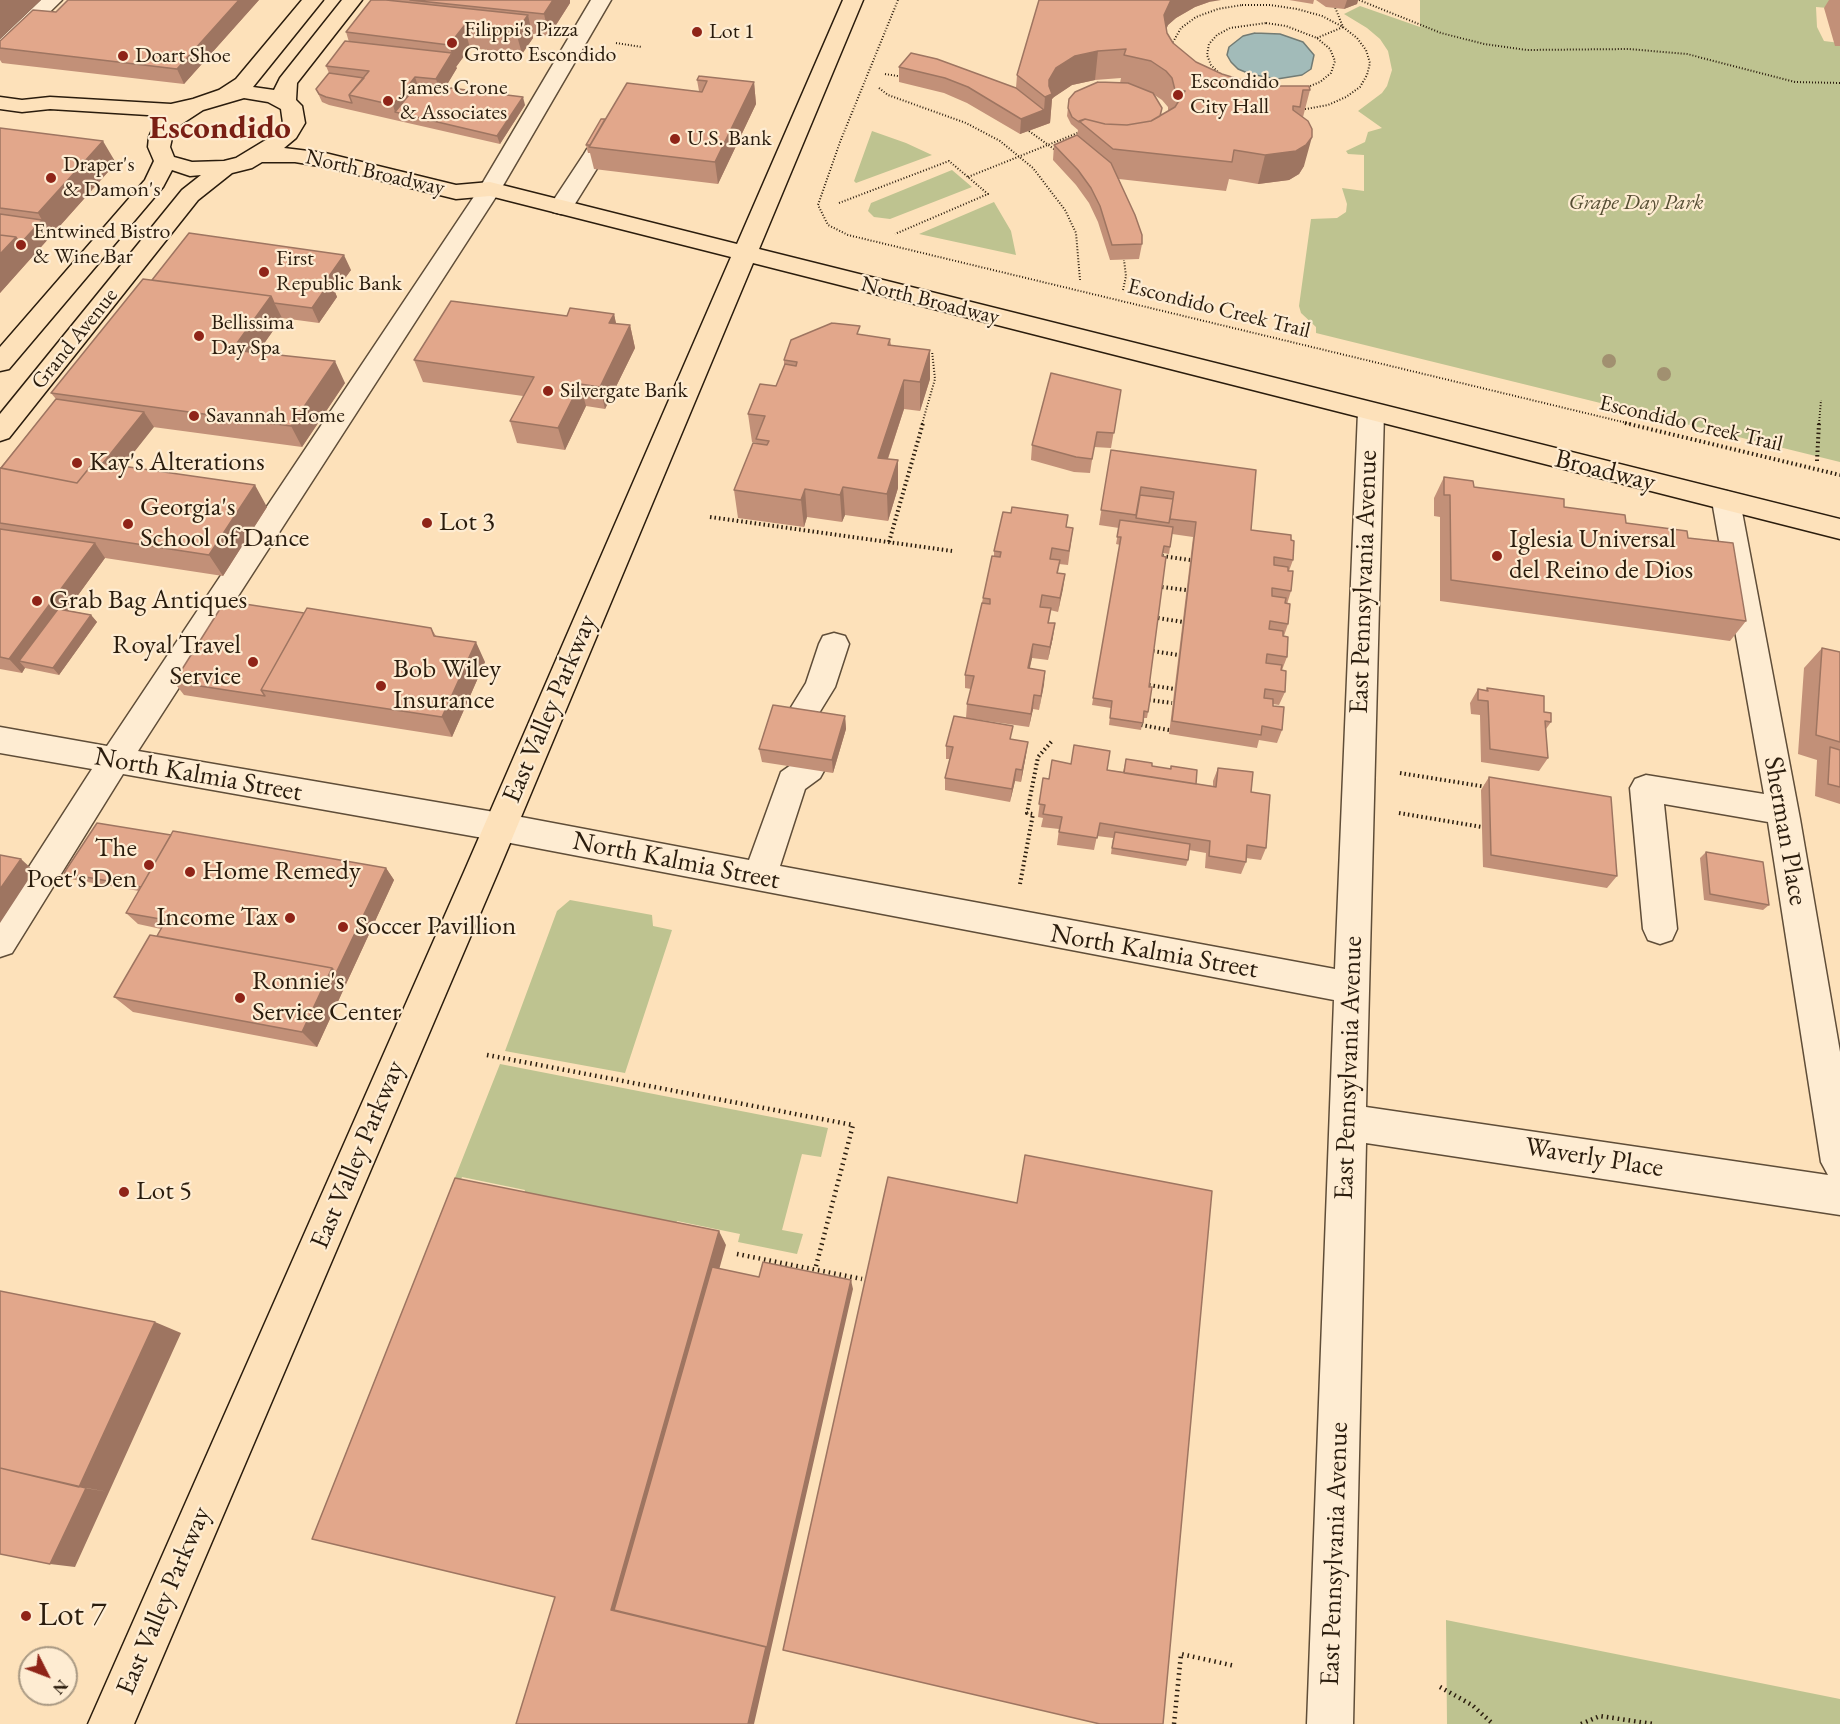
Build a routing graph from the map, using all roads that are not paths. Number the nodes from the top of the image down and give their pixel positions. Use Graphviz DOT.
graph roads {
  1 [pos="52,0"];
  2 [pos="313,0"];
  3 [pos="352,0"];
  4 [pos="601,0"];
  5 [pos="854,0"];
  6 [pos="0,50"];
  7 [pos="226,95"];
  8 [pos="11,105"];
  9 [pos="195,105"];
  10 [pos="290,109"];
  11 [pos="162,154"];
  12 [pos="595,154"];
  13 [pos="260,155"];
  14 [pos="224,168"];
  15 [pos="490,189"];
  16 [pos="561,207"];
  17 [pos="743,254"];
  18 [pos="0,363"];
  19 [pos="1371,412"];
  20 [pos="0,432"];
  21 [pos="1726,501"];
  22 [pos="1840,530"];
  23 [pos="834,644"];
  24 [pos="809,724"];
  25 [pos="0,740"];
  26 [pos="115,760"];
  27 [pos="795,771"];
  28 [pos="1782,811"];
  29 [pos="500,827"];
  30 [pos="760,877"];
  31 [pos="1660,929"];
  32 [pos="0,942"];
  33 [pos="1351,988"];
  34 [pos="1347,1122"];
  35 [pos="1840,1162"];
  36 [pos="1840,1196"];
  37 [pos="111,1724"];
  38 [pos="1330,1724"];
  1 -- 6 [label="street"];
  2 -- 7 [label="main road, Grand Avenue"];
  3 -- 10 [label="main road, Grand Avenue"];
  4 -- 15 [label="street"];
  5 -- 17 [label="main road, East Valley Parkway"];
  7 -- 9 [label="main road, Grand Avenue"];
  7 -- 10 [label="main road, Grand Avenue"];
  8 -- 9 [label="main road"];
  8 -- 11 [label="main road"];
  9 -- 11 [label="main road, Grand Avenue"];
  10 -- 13 [label="main road, Grand Avenue"];
  10 -- 15 [label="main road, North Broadway"];
  11 -- 14 [label="main road, Grand Avenue"];
  11 -- 18 [label="main road, Grand Avenue"];
  12 -- 16 [label="street"];
  13 -- 14 [label="main road, Grand Avenue"];
  13 -- 15 [label="main road, North Broadway"];
  14 -- 20 [label="main road, Grand Avenue"];
  15 -- 16 [label="main road, North Broadway"];
  15 -- 26 [label="street"];
  16 -- 17 [label="main road, North Broadway"];
  17 -- 19 [label="main road, North Broadway"];
  17 -- 29 [label="main road, East Valley Parkway"];
  19 -- 21 [label="main road, Broadway"];
  19 -- 33 [label="street, East Pennsylvania Avenue"];
  21 -- 22 [label="main road, Broadway"];
  21 -- 28 [label="street, Sherman Place"];
  23 -- 24 [label="street"];
  25 -- 26 [label="street, North Kalmia Street"];
  26 -- 29 [label="street, North Kalmia Street"];
  26 -- 32 [label="street"];
  27 -- 30 [label="street"];
  28 -- 31 [label="street"];
  28 -- 35 [label="street, Sherman Place"];
  29 -- 30 [label="street, North Kalmia Street"];
  29 -- 37 [label="main road, East Valley Parkway"];
  30 -- 33 [label="street, North Kalmia Street"];
  33 -- 34 [label="street, East Pennsylvania Avenue"];
  34 -- 36 [label="street, Waverly Place"];
  34 -- 38 [label="street, East Pennsylvania Avenue"];
}
